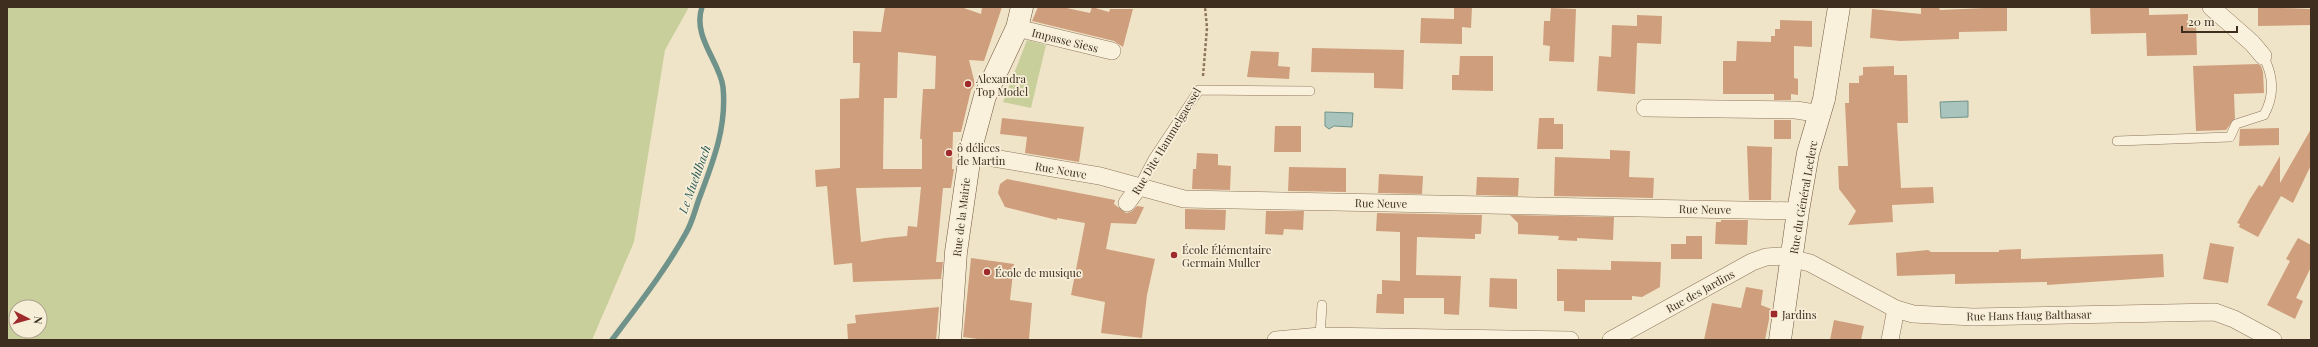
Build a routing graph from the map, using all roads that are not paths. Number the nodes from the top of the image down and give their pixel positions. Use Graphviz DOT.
graph roads {
  1 [pos="1835,7"];
  2 [pos="1839,7"];
  3 [pos="2211,7"];
  4 [pos="1020,17"];
  5 [pos="1112,51"];
  6 [pos="2263,56"];
  7 [pos="1310,91"];
  8 [pos="1645,108"];
  9 [pos="1820,114"];
  10 [pos="2117,141"];
  11 [pos="969,154"];
  12 [pos="1138,188"];
  13 [pos="1127,203"];
  14 [pos="1798,211"];
  15 [pos="1792,258"];
  16 [pos="1322,305"];
  17 [pos="1896,309"];
  18 [pos="1320,336"];
  19 [pos="950,340"];
  20 [pos="1276,340"];
  21 [pos="1570,340"];
  22 [pos="1611,340"];
  23 [pos="1780,340"];
  24 [pos="1890,340"];
  25 [pos="2273,340"];
  1 -- 2 [label="street"];
  2 -- 9 [label="main road, Rue du Général Leclerc"];
  3 -- 6 [label="street"];
  4 -- 5 [label="street, Impasse Siess"];
  4 -- 11 [label="main road, Rue de la Mairie"];
  6 -- 10 [label="lane"];
  7 -- 12 [label="lane, Rue Dite Hammelgaessel"];
  8 -- 9 [label="street"];
  9 -- 14 [label="main road, Rue du Général Leclerc"];
  11 -- 12 [label="street, Rue Neuve"];
  11 -- 19 [label="main road, Rue de la Mairie"];
  12 -- 13 [label="street, Rue Dite Hammelgaessel"];
  12 -- 14 [label="street, Rue Neuve"];
  14 -- 15 [label="main road, Rue du Général Leclerc"];
  15 -- 17 [label="street, Rue Hans Haug Balthasar"];
  15 -- 22 [label="street, Rue des Jardins"];
  15 -- 23 [label="main road, Rue du Général Leclerc"];
  16 -- 18 [label="lane"];
  17 -- 24 [label="street"];
  17 -- 25 [label="street, Rue Hans Haug Balthasar"];
  18 -- 20 [label="street"];
  18 -- 21 [label="street"];
}
